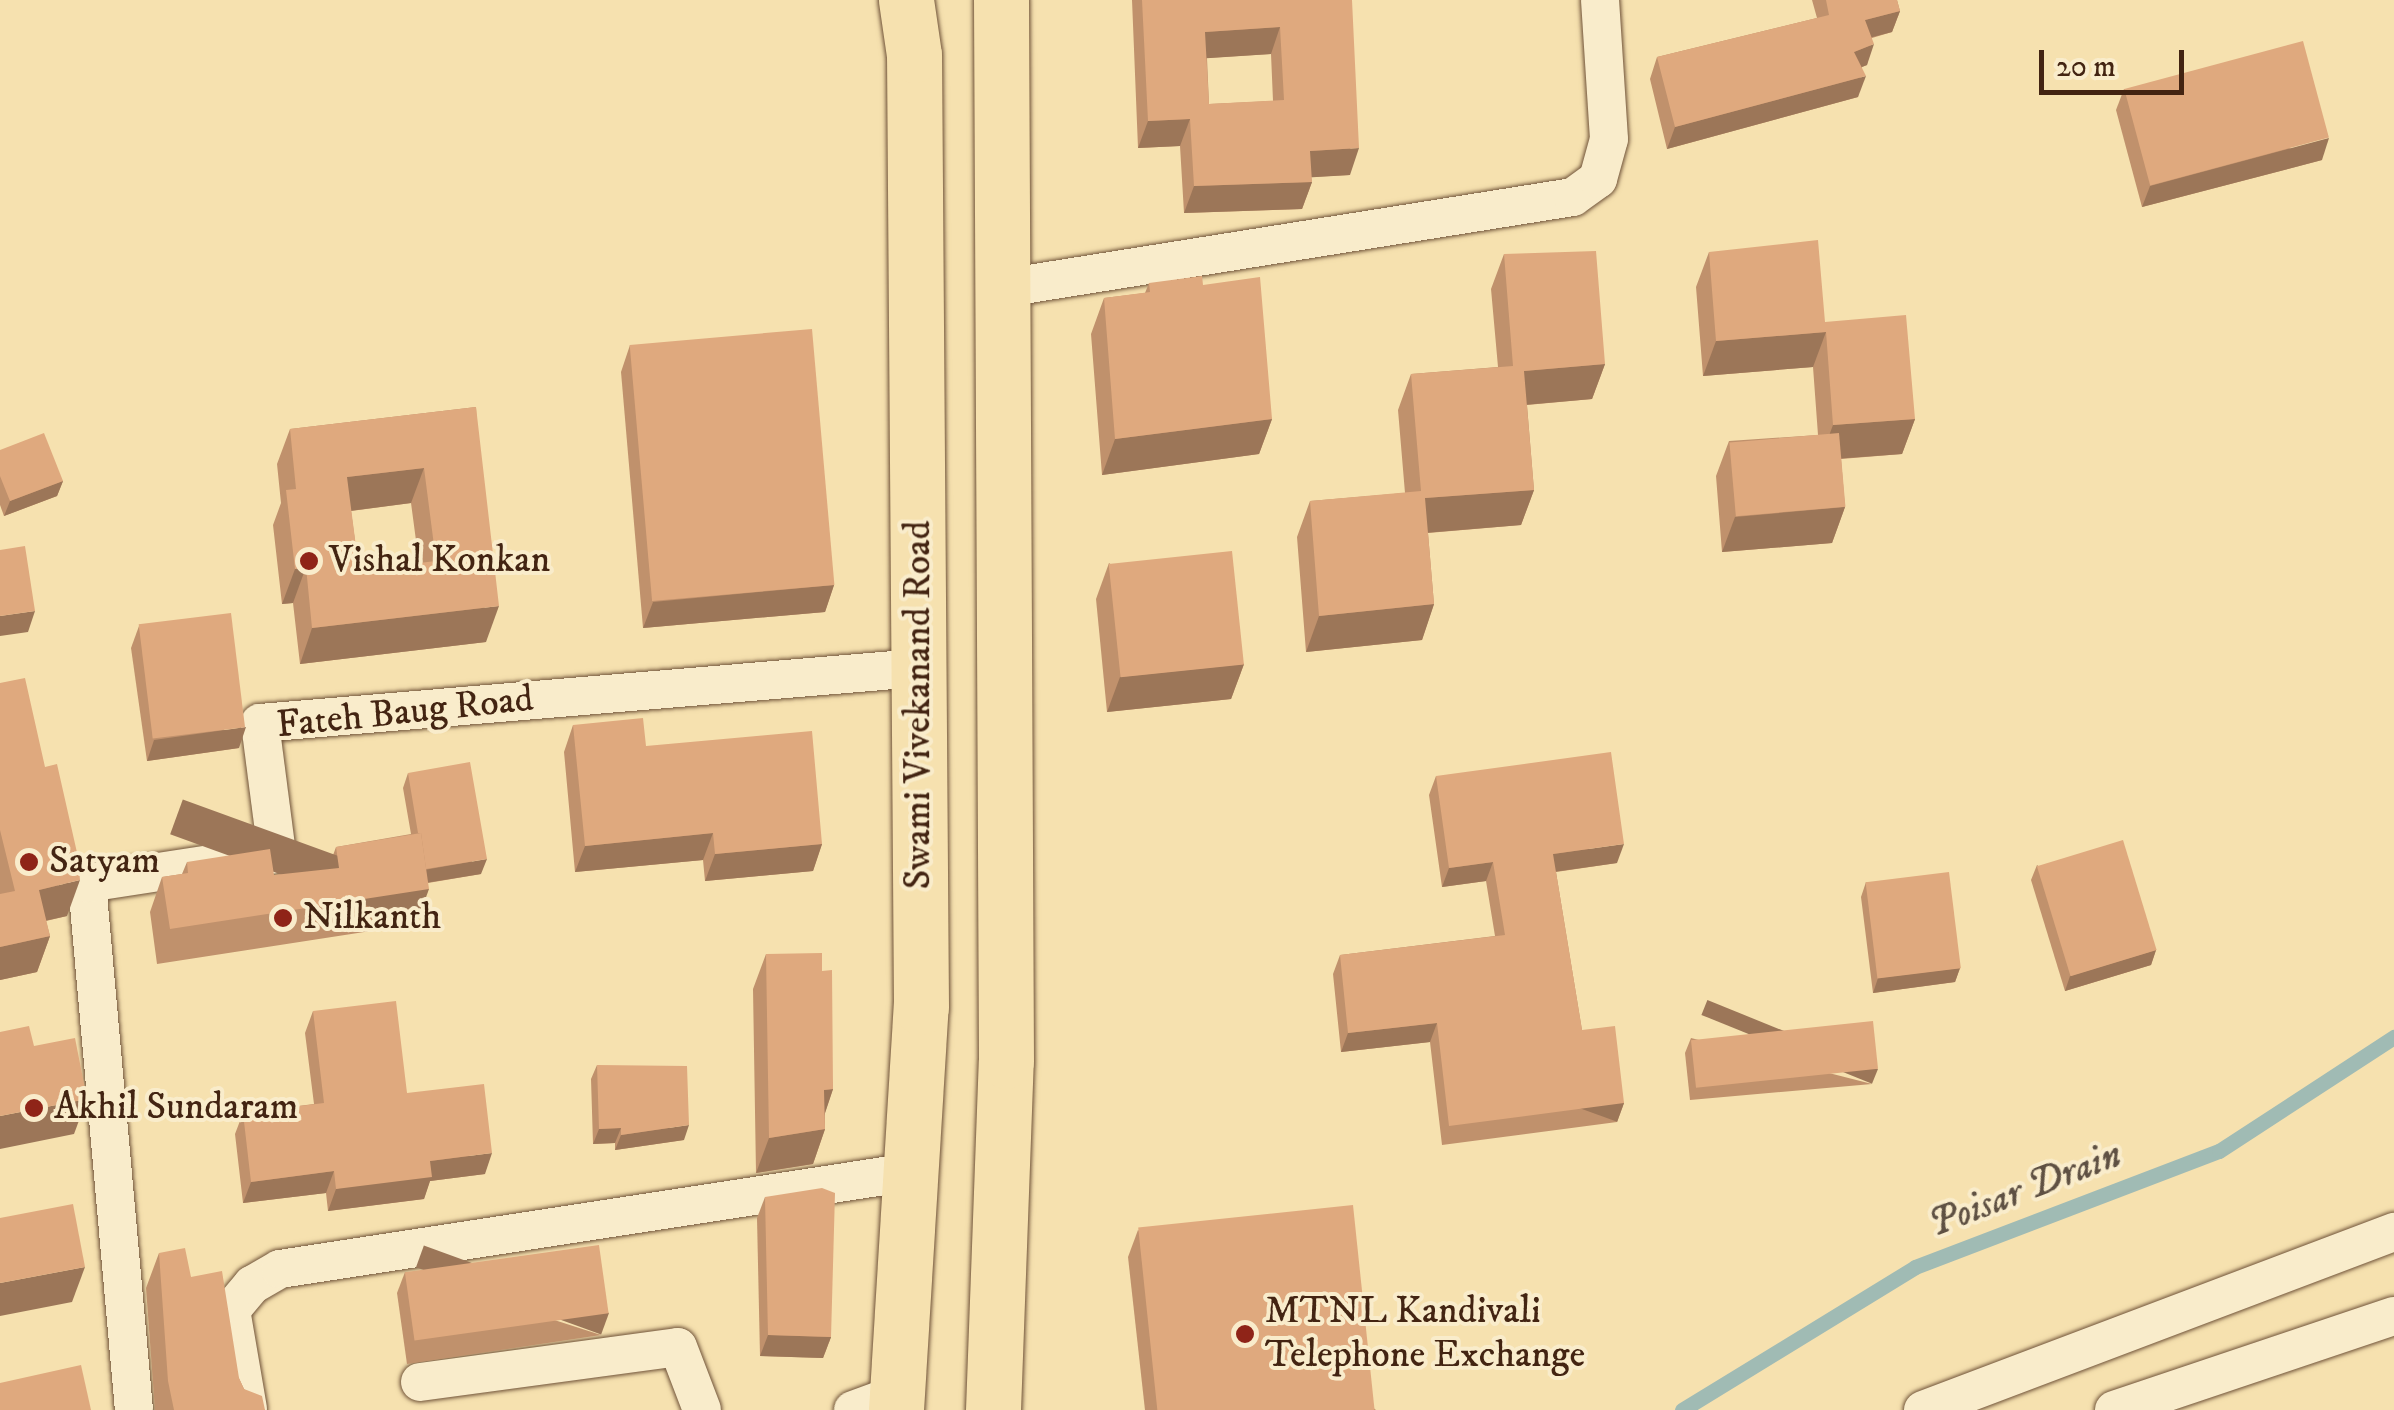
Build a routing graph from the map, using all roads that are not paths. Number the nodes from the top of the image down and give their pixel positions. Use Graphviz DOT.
graph roads {
  1 [pos="906,0"];
  2 [pos="1001,0"];
  3 [pos="1600,0"];
  4 [pos="1004,288"];
  5 [pos="918,668"];
  6 [pos="910,1172"];
  7 [pos="2394,1232"];
  8 [pos="2394,1316"];
  9 [pos="420,1382"];
  10 [pos="882,1405"];
  11 [pos="248,1409"];
  12 [pos="134,1410"];
  13 [pos="702,1410"];
  14 [pos="993,1410"];
  15 [pos="1923,1410"];
  16 [pos="2114,1410"];
  1 -- 5 [label="main road, Swami Vivekanand Road"];
  2 -- 4 [label="main road"];
  3 -- 4 [label="street"];
  4 -- 14 [label="main road"];
  5 -- 6 [label="main road, Swami Vivekanand Road"];
  5 -- 12 [label="street, Fateh Baug Road"];
  6 -- 10 [label="main road, Swami Vivekanand Road"];
  6 -- 11 [label="street"];
  7 -- 15 [label="street"];
  8 -- 16 [label="street"];
  9 -- 13 [label="street"];
}
